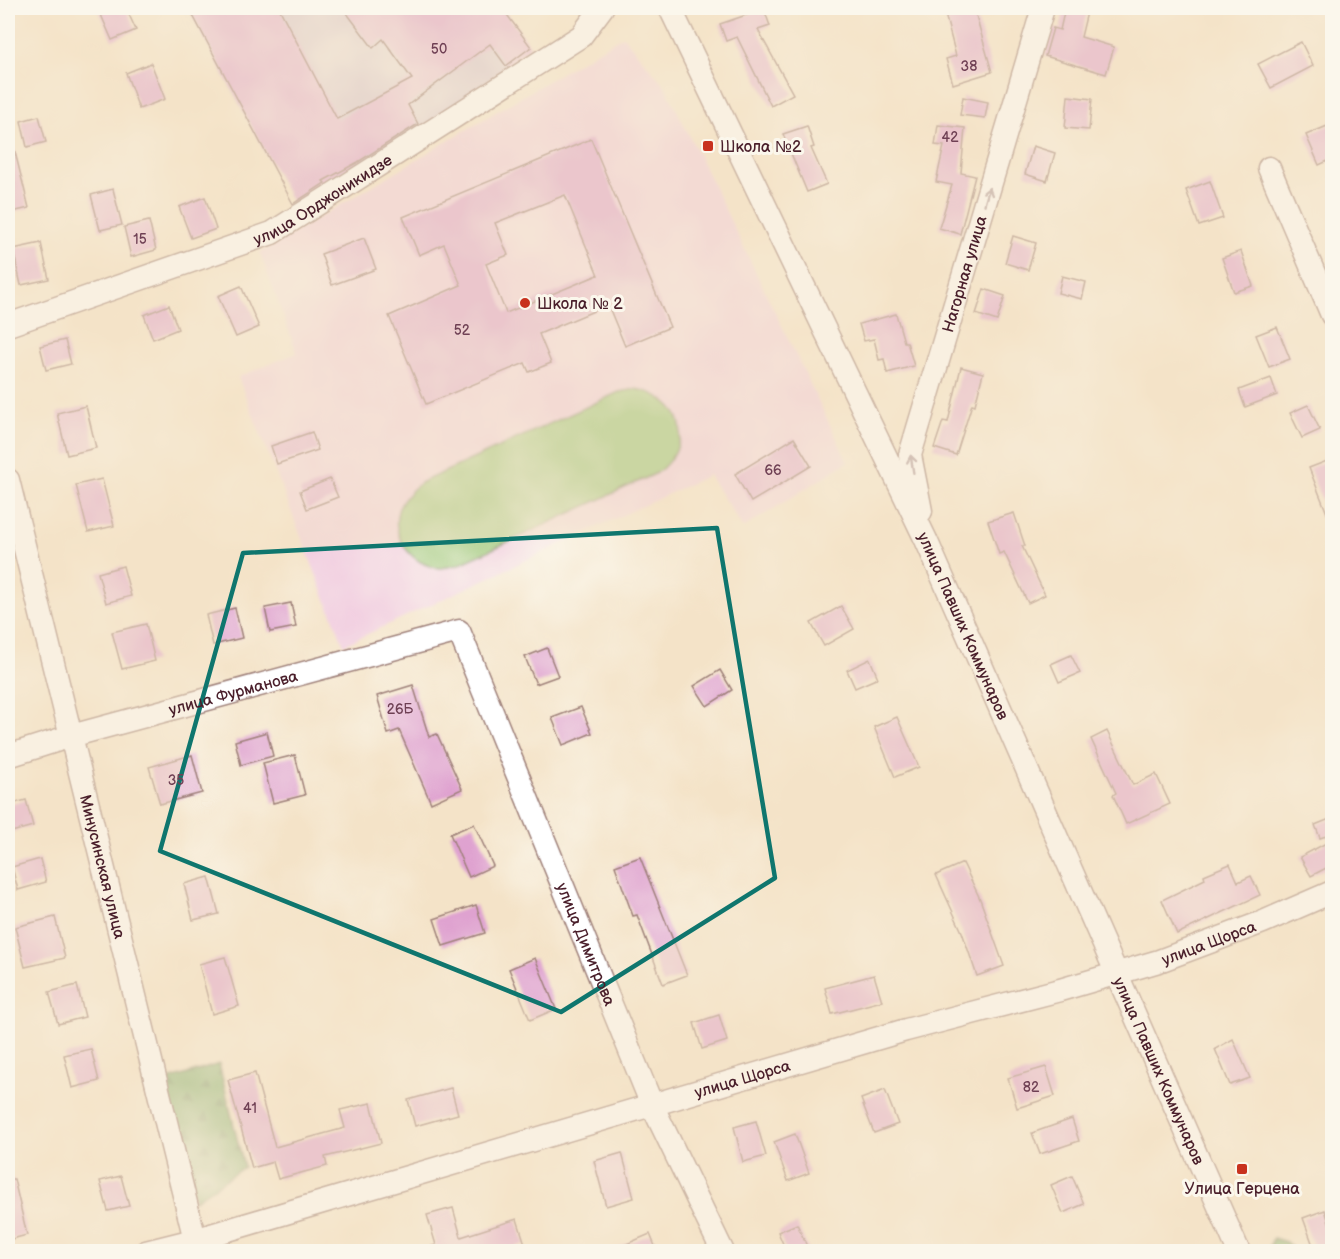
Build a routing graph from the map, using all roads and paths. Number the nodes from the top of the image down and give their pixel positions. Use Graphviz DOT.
graph roads {
  1 [pos="602,8"];
  2 [pos="670,8"];
  3 [pos="1043,8"];
  4 [pos="1269,168"];
  5 [pos="1332,315"];
  6 [pos="8,325"];
  7 [pos="8,480"];
  8 [pos="927,542"];
  9 [pos="459,631"];
  10 [pos="71,736"];
  11 [pos="8,756"];
  12 [pos="1332,892"];
  13 [pos="1117,973"];
  14 [pos="652,1105"];
  15 [pos="196,1246"];
  16 [pos="146,1251"];
  17 [pos="723,1251"];
  18 [pos="1239,1251"];
  1 -- 6 [label="street, улица Орджоникидзе"];
  2 -- 8 [label="street, улица Павших Коммунаров"];
  8 -- 3 [label="street, Нагорная улица, one-way"];
  4 -- 5 [label="street"];
  7 -- 10 [label="street, Минусинская улица"];
  8 -- 13 [label="street, улица Павших Коммунаров"];
  9 -- 10 [label="street, улица Фурманова"];
  9 -- 14 [label="street, улица Димитрова"];
  10 -- 11 [label="street, улица Фурманова"];
  10 -- 15 [label="street, Минусинская улица"];
  12 -- 13 [label="street, улица Щорса"];
  13 -- 14 [label="street, улица Щорса"];
  13 -- 18 [label="street, улица Павших Коммунаров"];
  14 -- 15 [label="street, улица Щорса"];
  14 -- 17 [label="street, улица Димитрова"];
  15 -- 16 [label="street, улица Щорса"];
}
